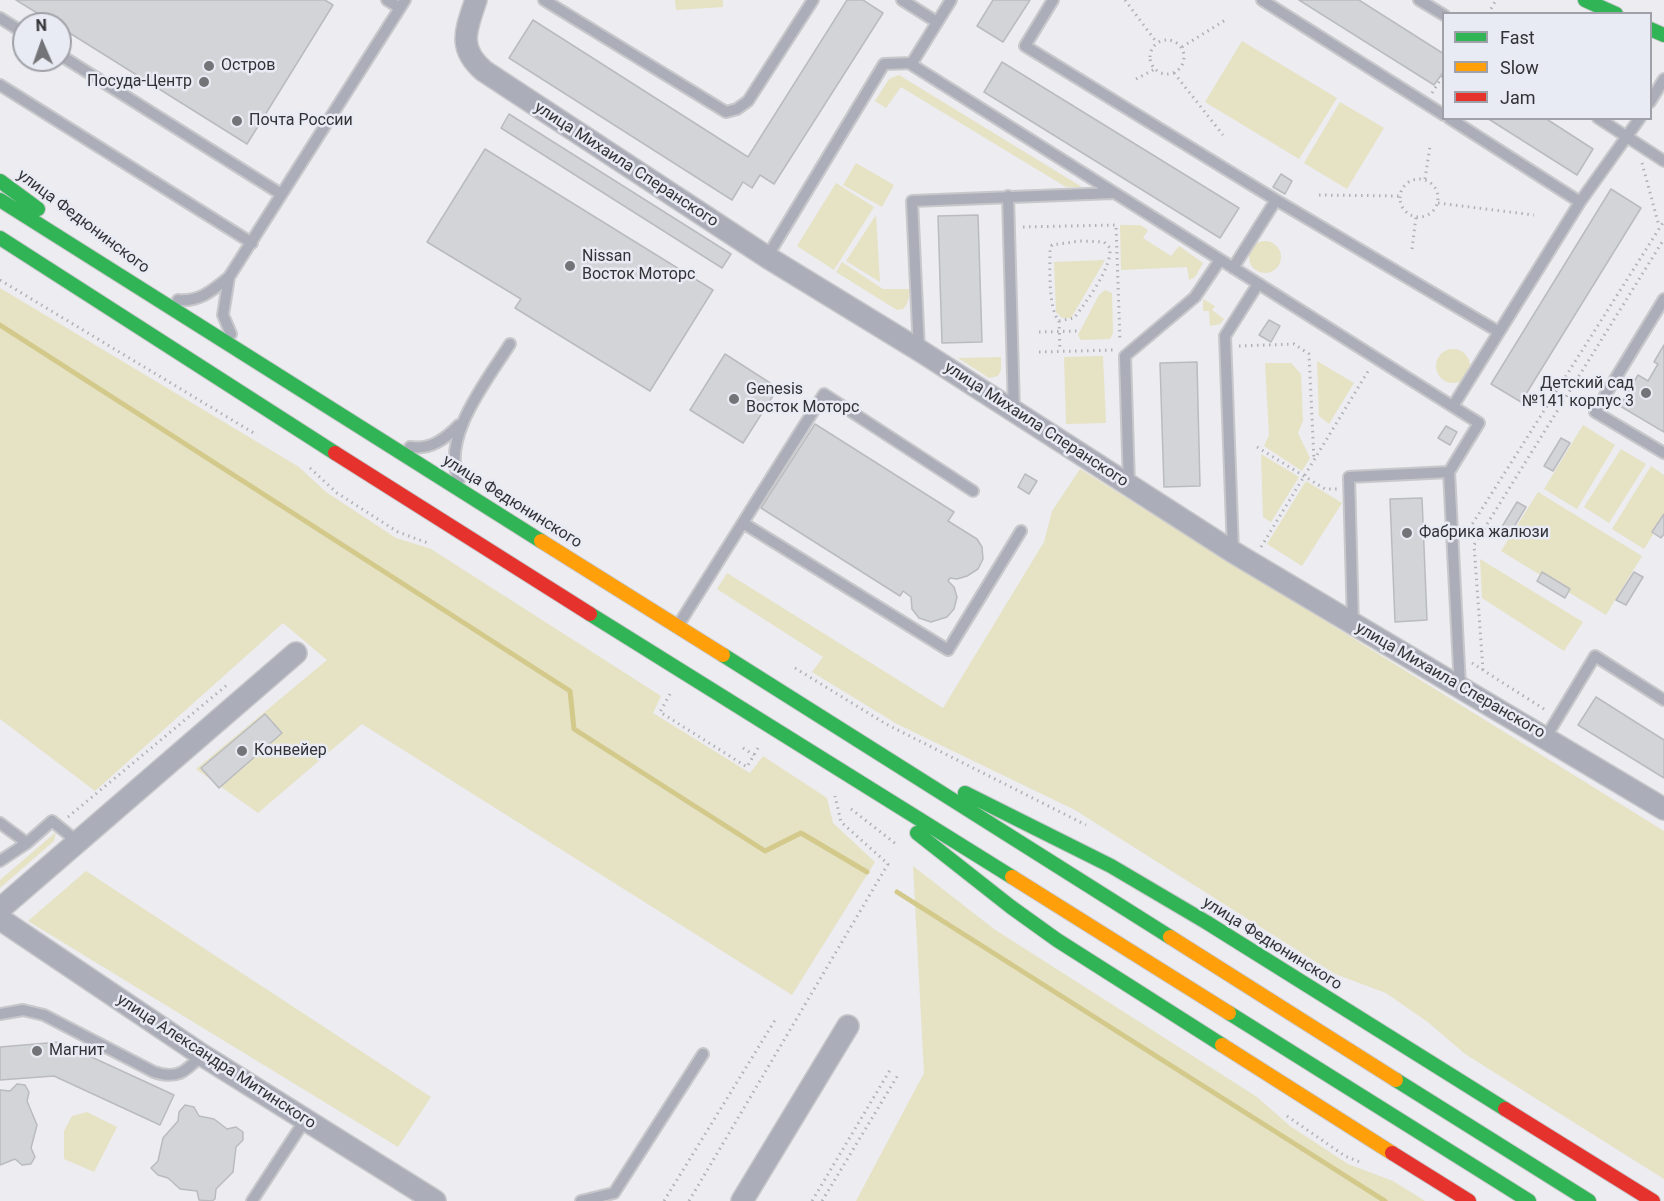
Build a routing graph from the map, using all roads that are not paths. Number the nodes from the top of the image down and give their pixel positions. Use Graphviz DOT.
graph roads {
  1 [pos="387,0"];
  2 [pos="476,0"];
  3 [pos="481,0"];
  4 [pos="489,0"];
  5 [pos="543,0"];
  6 [pos="813,0"];
  7 [pos="902,0"];
  8 [pos="951,0"];
  9 [pos="1053,0"];
  10 [pos="1262,0"];
  11 [pos="1419,0"];
  12 [pos="1585,0"];
  13 [pos="403,4"];
  14 [pos="1612,12"];
  15 [pos="1442,14"];
  16 [pos="937,22"];
  17 [pos="72,63"];
  18 [pos="909,63"];
  19 [pos="1664,79"];
  20 [pos="0,85"];
  21 [pos="1652,99"];
  22 [pos="1442,114"];
  23 [pos="1452,120"];
  24 [pos="1601,120"];
  25 [pos="1639,120"];
  26 [pos="1627,138"];
  27 [pos="1664,161"];
  28 [pos="0,181"];
  29 [pos="1113,193"];
  30 [pos="281,194"];
  31 [pos="1008,196"];
  32 [pos="0,200"];
  33 [pos="1276,200"];
  34 [pos="1580,202"];
  35 [pos="0,238"];
  36 [pos="252,243"];
  37 [pos="0,252"];
  38 [pos="767,256"];
  39 [pos="1220,260"];
  40 [pos="1233,268"];
  41 [pos="229,277"];
  42 [pos="1258,284"];
  43 [pos="149,292"];
  44 [pos="1664,299"];
  45 [pos="132,324"];
  46 [pos="1499,332"];
  47 [pos="510,344"];
  48 [pos="920,350"];
  49 [pos="243,351"];
  50 [pos="1453,406"];
  51 [pos="1014,412"];
  52 [pos="464,420"];
  53 [pos="381,438"];
  54 [pos="1664,453"];
  55 [pos="1449,472"];
  56 [pos="1129,485"];
  57 [pos="973,491"];
  58 [pos="467,493"];
  59 [pos="743,523"];
  60 [pos="1021,531"];
  61 [pos="1233,552"];
  62 [pos="1353,625"];
  63 [pos="678,626"];
  64 [pos="296,653"];
  65 [pos="1460,687"];
  66 [pos="1664,700"];
  67 [pos="1546,737"];
  68 [pos="860,741"];
  69 [pos="842,773"];
  70 [pos="1664,809"];
  71 [pos="0,823"];
  72 [pos="78,842"];
  73 [pos="27,843"];
  74 [pos="0,861"];
  75 [pos="0,909"];
  76 [pos="0,919"];
  77 [pos="0,1014"];
  78 [pos="848,1026"];
  79 [pos="703,1054"];
  80 [pos="202,1055"];
  81 [pos="305,1120"];
  82 [pos="252,1201"];
  83 [pos="435,1201"];
  84 [pos="581,1201"];
  85 [pos="742,1201"];
  86 [pos="1469,1201"];
  87 [pos="1529,1201"];
  88 [pos="1589,1201"];
  89 [pos="1653,1201"];
  1 -- 13 [label="lane"];
  2 -- 38 [label="street, улица Михаила Сперанского"];
  3 -- 4 [label="lane"];
  5 -- 6 [label="lane"];
  7 -- 16 [label="lane"];
  8 -- 16 [label="lane"];
  9 -- 33 [label="lane"];
  10 -- 22 [label="lane"];
  11 -- 15 [label="lane"];
  12 -- 14 [label="main road"];
  13 -- 30 [label="lane"];
  16 -- 18 [label="lane"];
  17 -- 30 [label="lane"];
  18 -- 29 [label="lane"];
  18 -- 38 [label="lane"];
  19 -- 21 [label="lane"];
  20 -- 36 [label="lane"];
  23 -- 34 [label="lane"];
  24 -- 26 [label="lane"];
  25 -- 26 [label="lane"];
  26 -- 27 [label="lane"];
  26 -- 34 [label="lane"];
  28 -- 43 [label="main road, улица Федюнинского"];
  29 -- 31 [label="lane"];
  29 -- 39 [label="lane"];
  30 -- 36 [label="lane"];
  31 -- 48 [label="lane"];
  31 -- 51 [label="lane"];
  32 -- 43 [label="main road, улица Федюнинского"];
  33 -- 40 [label="lane"];
  33 -- 46 [label="lane"];
  34 -- 46 [label="lane"];
  35 -- 45 [label="main road"];
  36 -- 41 [label="lane"];
  37 -- 45 [label="main road"];
  38 -- 48 [label="street, улица Михаила Сперанского"];
  39 -- 40 [label="lane"];
  39 -- 56 [label="lane"];
  40 -- 42 [label="lane"];
  41 -- 43 [label="lane"];
  41 -- 49 [label="lane"];
  42 -- 50 [label="lane"];
  42 -- 61 [label="lane"];
  43 -- 49 [label="main road, улица Федюнинского"];
  44 -- 54 [label="lane"];
  45 -- 69 [label="main road"];
  46 -- 50 [label="lane"];
  47 -- 52 [label="lane"];
  48 -- 51 [label="street, улица Михаила Сперанского"];
  49 -- 53 [label="main road, улица Федюнинского"];
  50 -- 55 [label="lane"];
  51 -- 56 [label="street, улица Михаила Сперанского"];
  52 -- 53 [label="lane"];
  52 -- 58 [label="lane"];
  53 -- 58 [label="main road, улица Федюнинского"];
  55 -- 62 [label="lane"];
  55 -- 65 [label="lane"];
  56 -- 61 [label="street, улица Михаила Сперанского"];
  57 -- 59 [label="lane"];
  58 -- 63 [label="main road, улица Федюнинского"];
  59 -- 60 [label="lane"];
  59 -- 63 [label="lane"];
  61 -- 62 [label="street, улица Михаила Сперанского"];
  62 -- 65 [label="street, улица Михаила Сперанского"];
  63 -- 68 [label="main road, улица Федюнинского"];
  64 -- 72 [label="street"];
  65 -- 67 [label="street, улица Михаила Сперанского"];
  66 -- 67 [label="lane"];
  67 -- 70 [label="street, улица Михаила Сперанского"];
  68 -- 88 [label="main road, улица Федюнинского"];
  68 -- 89 [label="main road, улица Федюнинского"];
  69 -- 86 [label="main road"];
  69 -- 87 [label="main road"];
  71 -- 73 [label="lane"];
  72 -- 73 [label="lane"];
  72 -- 75 [label="street"];
  73 -- 74 [label="lane"];
  76 -- 80 [label="street, улица Александра Митинского"];
  77 -- 80 [label="lane"];
  78 -- 85 [label="street"];
  79 -- 84 [label="lane"];
  80 -- 81 [label="street, улица Александра Митинского"];
  81 -- 82 [label="lane"];
  81 -- 83 [label="street, улица Александра Митинского"];
}
